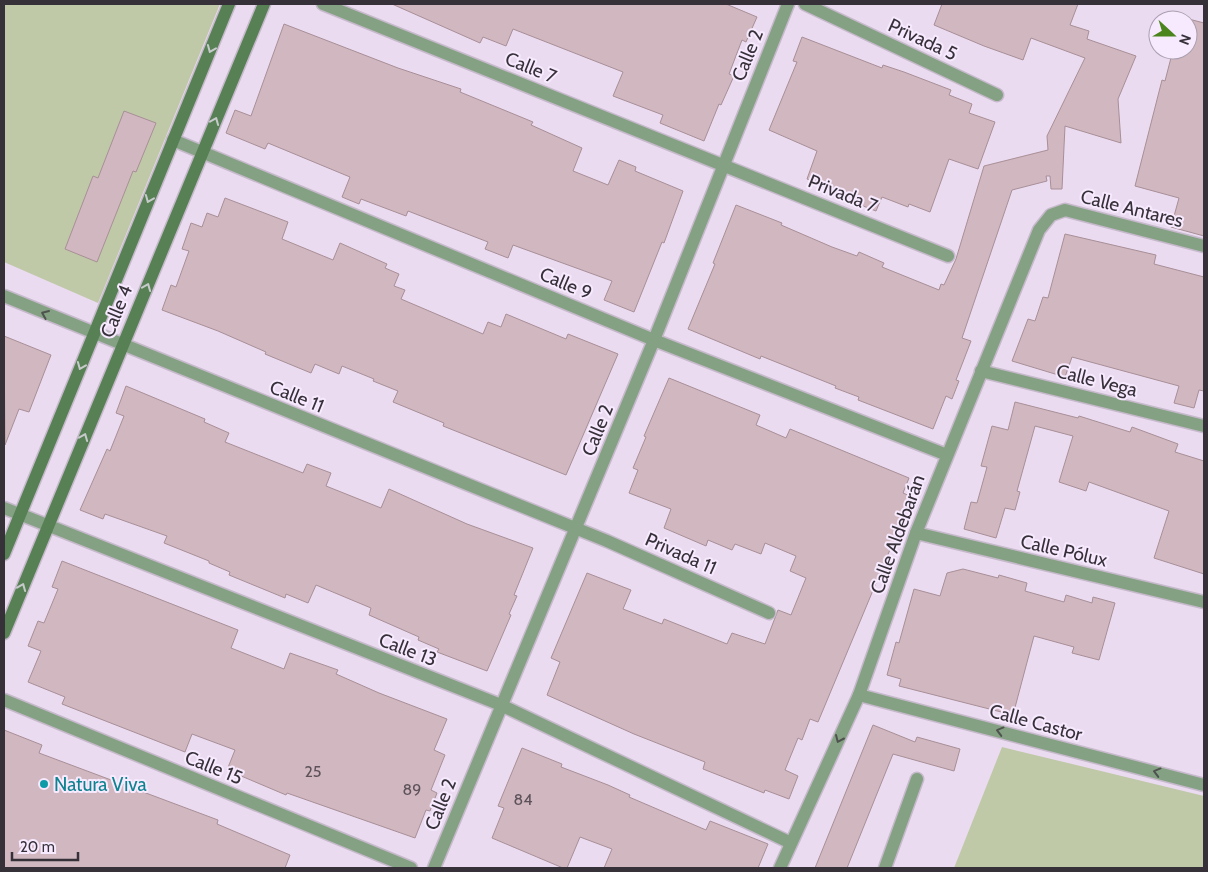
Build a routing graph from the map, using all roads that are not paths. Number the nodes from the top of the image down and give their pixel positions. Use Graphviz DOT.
graph roads {
  1 [pos="229,4"];
  2 [pos="264,4"];
  3 [pos="324,4"];
  4 [pos="788,4"];
  5 [pos="805,4"];
  6 [pos="997,95"];
  7 [pos="173,140"];
  8 [pos="202,152"];
  9 [pos="724,165"];
  10 [pos="1051,215"];
  11 [pos="1204,246"];
  12 [pos="948,256"];
  13 [pos="4,296"];
  14 [pos="94,334"];
  15 [pos="654,340"];
  16 [pos="122,345"];
  17 [pos="981,371"];
  18 [pos="1204,426"];
  19 [pos="947,455"];
  20 [pos="4,508"];
  21 [pos="20,515"];
  22 [pos="47,527"];
  23 [pos="576,529"];
  24 [pos="916,533"];
  25 [pos="4,554"];
  26 [pos="1204,602"];
  27 [pos="769,613"];
  28 [pos="4,632"];
  29 [pos="859,695"];
  30 [pos="4,700"];
  31 [pos="501,705"];
  32 [pos="917,780"];
  33 [pos="1204,784"];
  34 [pos="792,843"];
  35 [pos="411,868"];
  36 [pos="434,868"];
  37 [pos="780,868"];
  38 [pos="885,868"];
  1 -- 7 [label="street, Calle 4, one-way"];
  8 -- 2 [label="street, Calle 4, one-way"];
  3 -- 9 [label="street, Calle 7"];
  4 -- 9 [label="street, Calle 2"];
  5 -- 6 [label="street, Privada 5"];
  7 -- 8 [label="street, Calle 9"];
  7 -- 14 [label="street, Calle 4, one-way"];
  8 -- 15 [label="street, Calle 9"];
  16 -- 8 [label="street, Calle 4, one-way"];
  9 -- 12 [label="street, Privada 7"];
  9 -- 15 [label="street, Calle 2"];
  10 -- 11 [label="street, Calle Antares"];
  10 -- 17 [label="street, Calle Aldebarán"];
  14 -- 13 [label="street, Calle 11, one-way"];
  14 -- 16 [label="street, Calle 11"];
  14 -- 21 [label="street, Calle 4, one-way"];
  15 -- 19 [label="street, Calle 9"];
  15 -- 23 [label="street, Calle 2"];
  22 -- 16 [label="street, Calle 4, one-way"];
  16 -- 23 [label="street, Calle 11"];
  17 -- 18 [label="street, Calle Vega"];
  17 -- 19 [label="street, Calle Aldebarán"];
  19 -- 24 [label="street, Calle Aldebarán"];
  20 -- 21 [label="street, Calle 13"];
  21 -- 22 [label="street, Calle 13"];
  21 -- 25 [label="street, Calle 4"];
  28 -- 22 [label="street, Calle 4, one-way"];
  22 -- 31 [label="street, Calle 13"];
  23 -- 27 [label="street, Privada 11"];
  23 -- 31 [label="street, Calle 2"];
  24 -- 26 [label="street, Calle Pólux"];
  24 -- 29 [label="street, Calle Aldebarán"];
  33 -- 29 [label="street, Calle Castor, one-way"];
  29 -- 34 [label="street, Calle Aldebarán, one-way"];
  30 -- 35 [label="street, Calle 15"];
  31 -- 34 [label="street, Calle 13"];
  31 -- 36 [label="street, Calle 2"];
  32 -- 38 [label="street"];
  34 -- 37 [label="street, Calle Aldebarán"];
}
